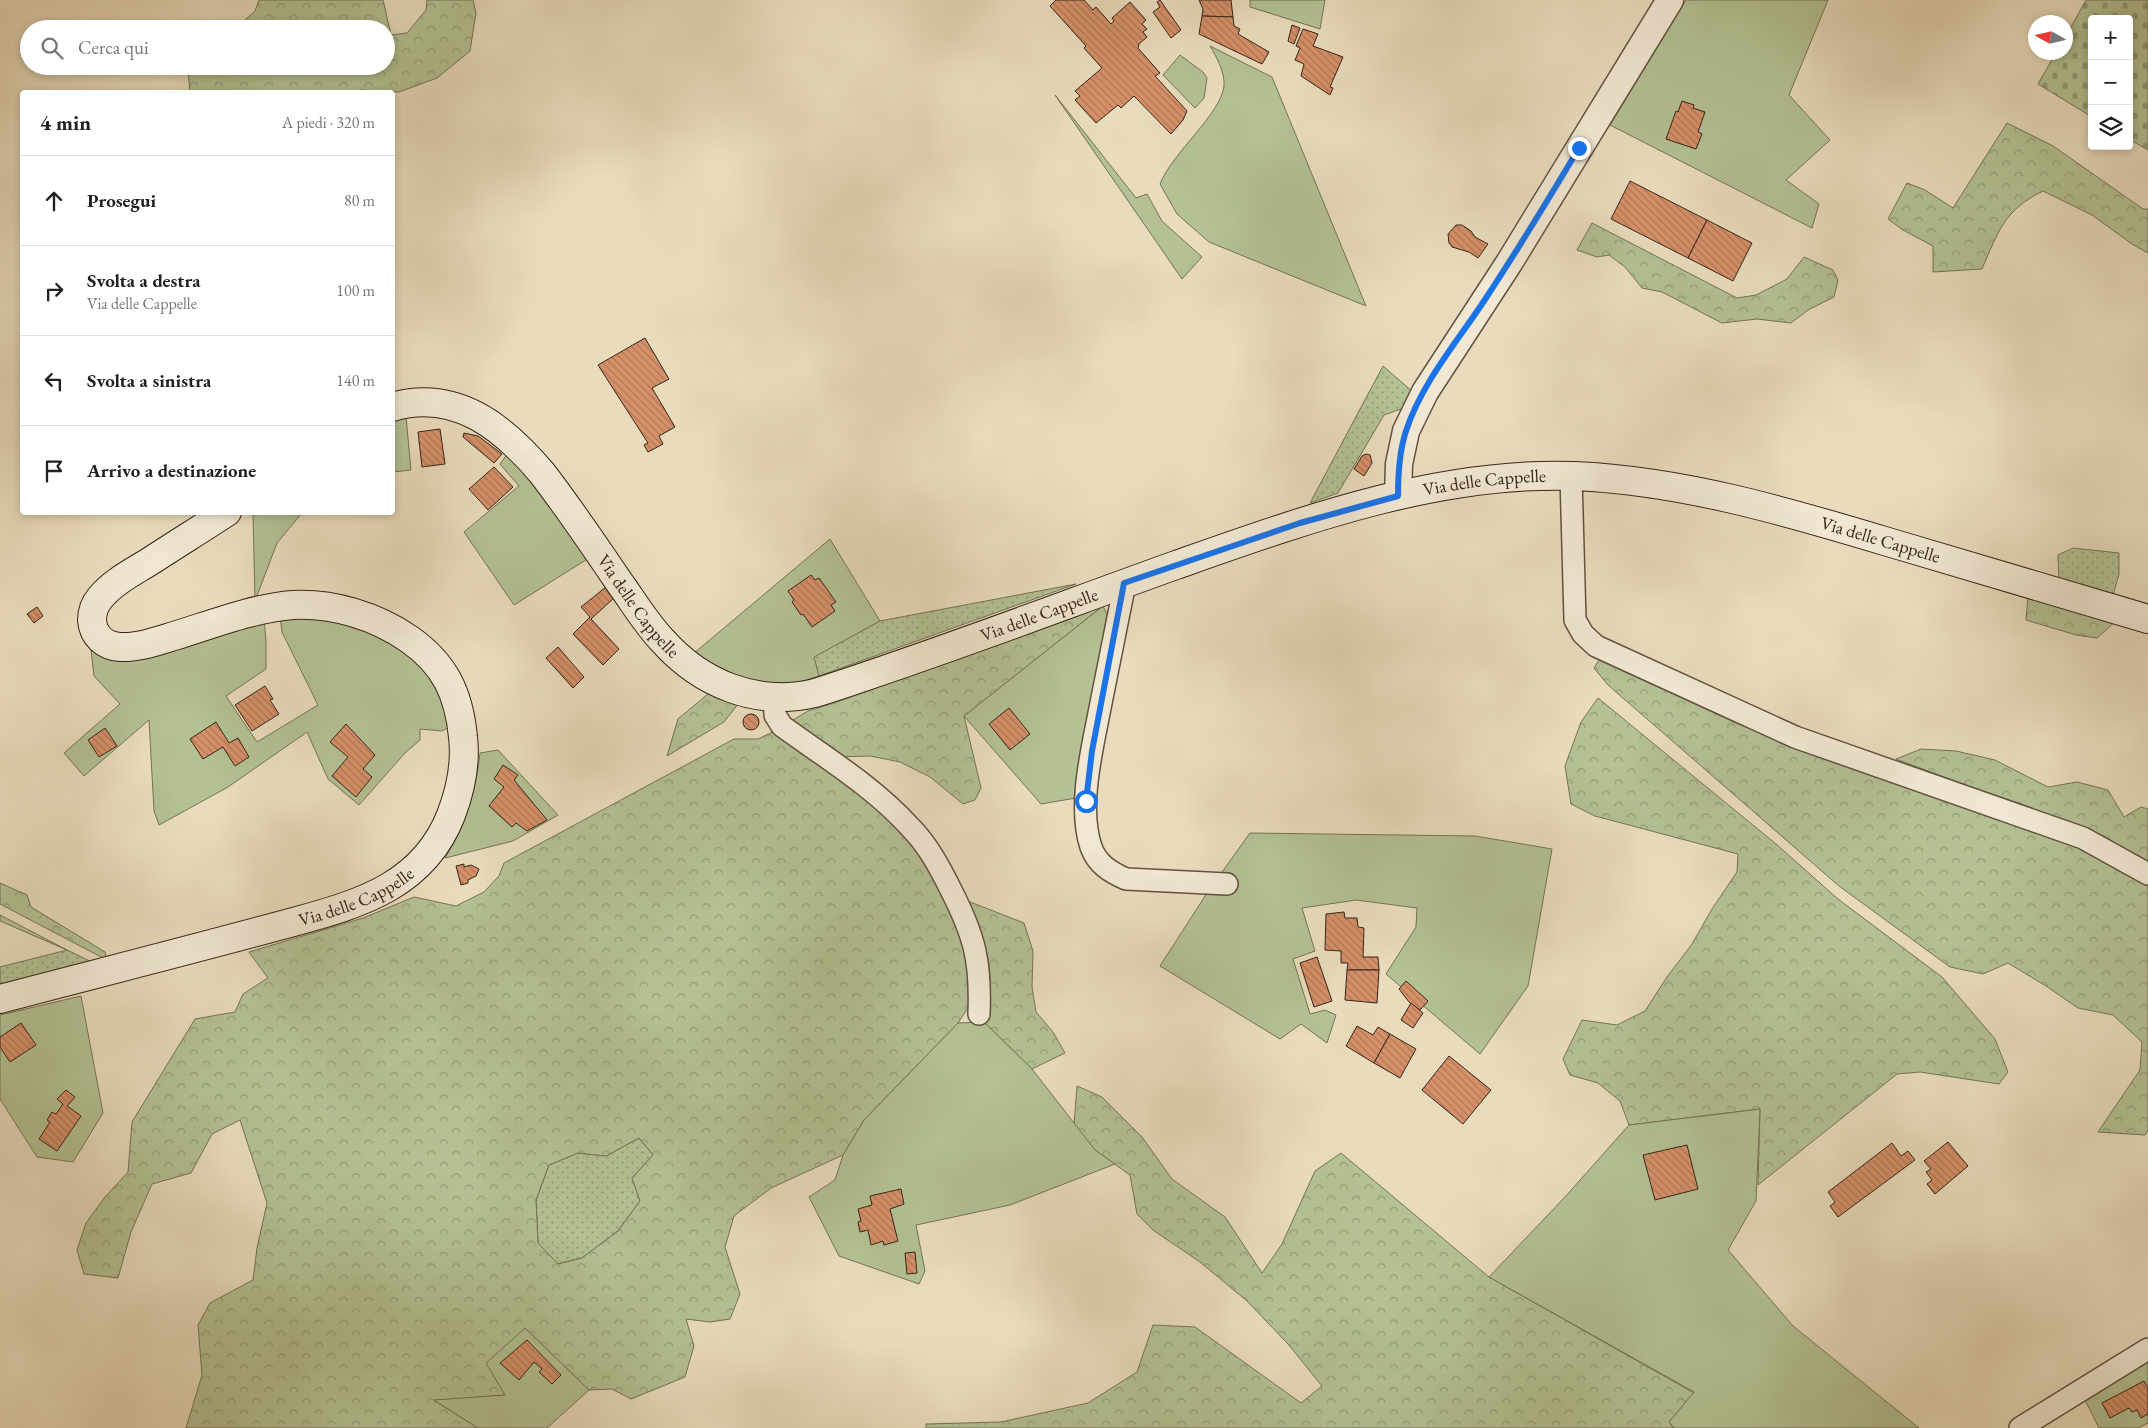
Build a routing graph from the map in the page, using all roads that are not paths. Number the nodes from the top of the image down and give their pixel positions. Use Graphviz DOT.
graph roads {
  1 [pos="1670,0"];
  2 [pos="395,406"];
  3 [pos="1571,476"];
  4 [pos="1398,496"];
  5 [pos="222,515"];
  6 [pos="1124,583"];
  7 [pos="2148,619"];
  8 [pos="774,697"];
  9 [pos="2148,874"];
  10 [pos="1227,884"];
  11 [pos="0,999"];
  12 [pos="979,1014"];
  13 [pos="2148,1349"];
  14 [pos="2020,1428"];
  1 -- 4 [label="street"];
  2 -- 8 [label="main road, Via delle Cappelle"];
  3 -- 4 [label="main road, Via delle Cappelle"];
  3 -- 7 [label="main road, Via delle Cappelle"];
  3 -- 9 [label="street"];
  4 -- 6 [label="main road, Via delle Cappelle"];
  5 -- 11 [label="main road, Via delle Cappelle"];
  6 -- 8 [label="main road, Via delle Cappelle"];
  6 -- 10 [label="street"];
  8 -- 12 [label="street"];
  13 -- 14 [label="street"];
}
